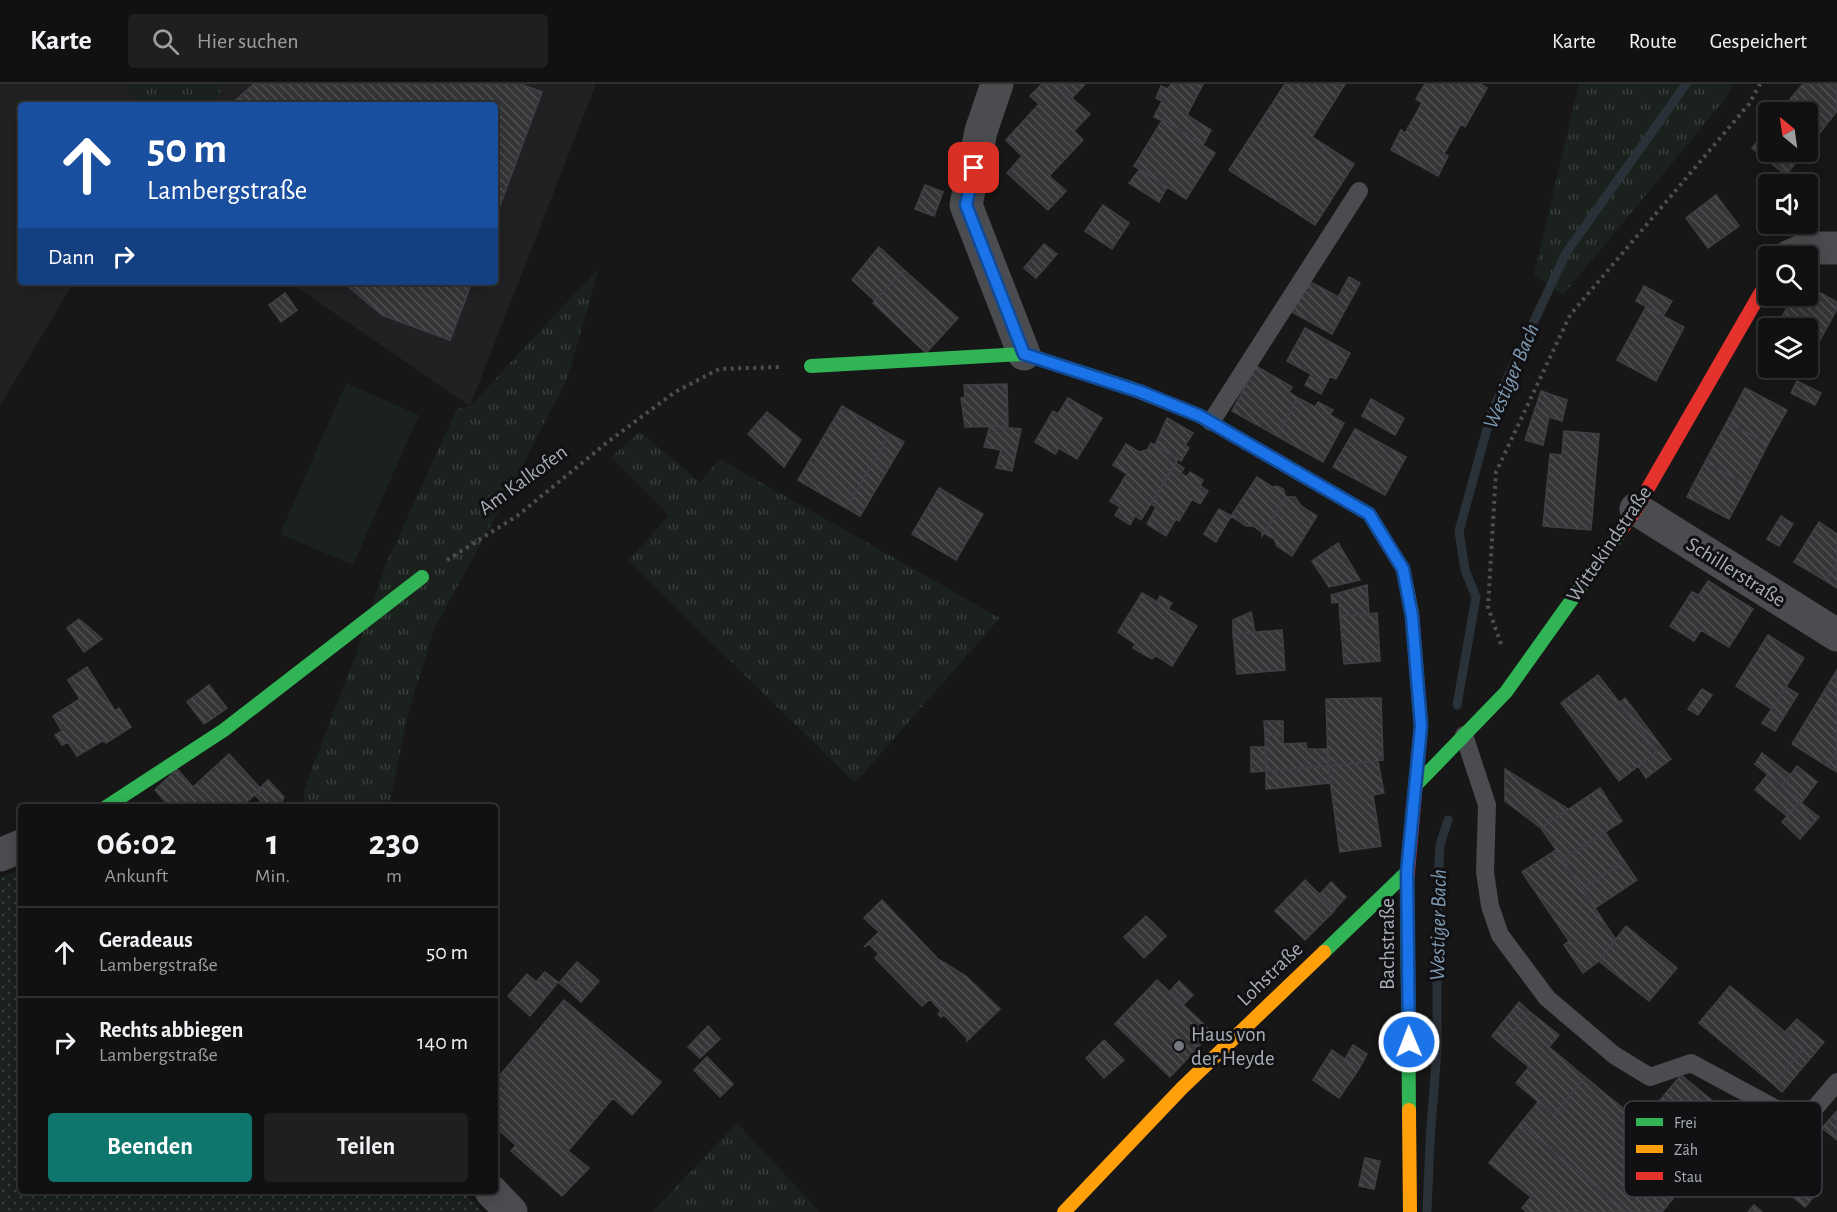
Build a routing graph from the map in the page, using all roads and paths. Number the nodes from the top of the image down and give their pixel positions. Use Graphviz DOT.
graph roads {
  1 [pos="997,84"];
  2 [pos="1760,84"];
  3 [pos="1359,191"];
  4 [pos="1818,248"];
  5 [pos="1837,248"];
  6 [pos="1758,297"];
  7 [pos="1024,354"];
  8 [pos="810,366"];
  9 [pos="1211,422"];
  10 [pos="1636,509"];
  11 [pos="422,577"];
  12 [pos="1488,607"];
  13 [pos="1837,634"];
  14 [pos="1464,735"];
  15 [pos="1416,785"];
  16 [pos="111,804"];
  17 [pos="18,847"];
  18 [pos="0,855"];
  19 [pos="1407,872"];
  20 [pos="1837,1082"];
  21 [pos="1762,1101"];
  22 [pos="1821,1101"];
  23 [pos="494,1194"];
  24 [pos="511,1212"];
  25 [pos="1064,1212"];
  26 [pos="1410,1212"];
  1 -- 7 [label="street"];
  2 -- 12 [label="path"];
  3 -- 9 [label="lane"];
  4 -- 5 [label="street"];
  6 -- 10 [label="street, Wittekindstraße"];
  7 -- 8 [label="street"];
  7 -- 9 [label="street, Bachstraße"];
  8 -- 11 [label="path, Am Kalkofen"];
  9 -- 15 [label="street, Bachstraße"];
  10 -- 13 [label="street, Schillerstraße"];
  10 -- 14 [label="street, Wittekindstraße"];
  11 -- 16 [label="street"];
  14 -- 15 [label="street, Wittekindstraße"];
  14 -- 21 [label="lane"];
  15 -- 19 [label="street, Bachstraße"];
  17 -- 18 [label="street"];
  19 -- 25 [label="street, Lohstraße"];
  19 -- 26 [label="street, Bachstraße"];
  20 -- 22 [label="lane"];
  23 -- 24 [label="street"];
}
